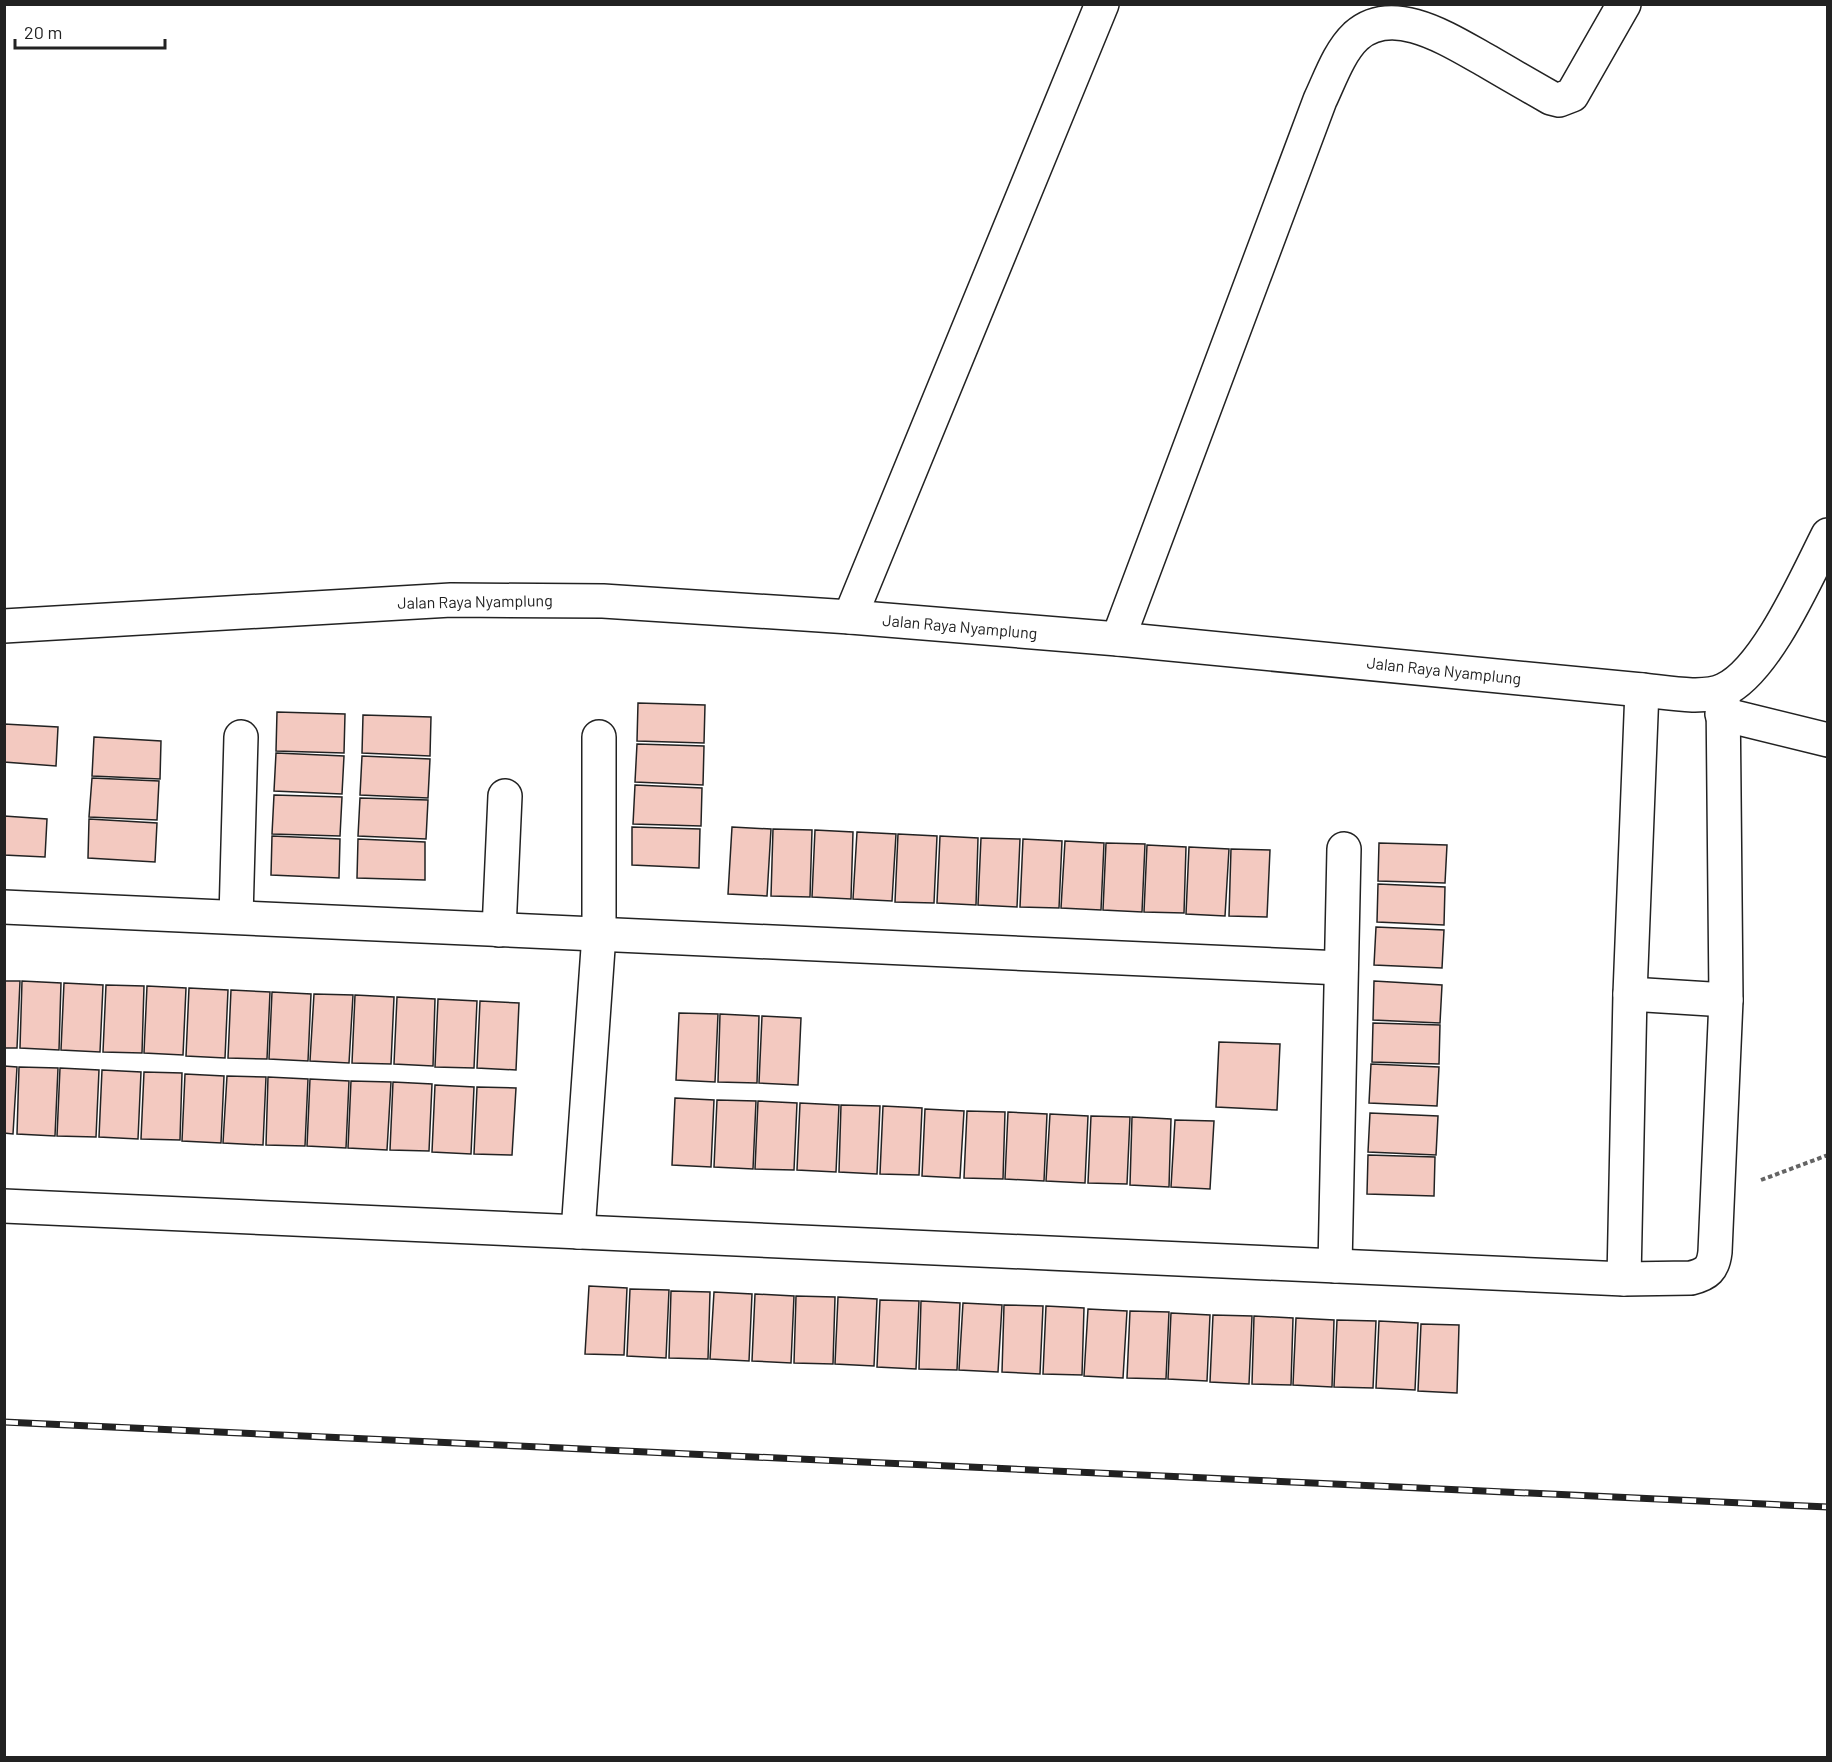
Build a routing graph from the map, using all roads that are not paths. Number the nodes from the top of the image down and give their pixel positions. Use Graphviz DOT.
graph roads {
  1 [pos="1102,4"];
  2 [pos="1624,4"];
  3 [pos="1827,535"];
  4 [pos="850,617"];
  5 [pos="4,627"];
  6 [pos="1118,639"];
  7 [pos="1642,690"];
  8 [pos="1722,703"];
  9 [pos="241,736"];
  10 [pos="599,737"];
  11 [pos="1827,740"];
  12 [pos="505,796"];
  13 [pos="1344,849"];
  14 [pos="4,907"];
  15 [pos="236,917"];
  16 [pos="505,930"];
  17 [pos="592,934"];
  18 [pos="1341,968"];
  19 [pos="1630,994"];
  20 [pos="1726,1000"];
  21 [pos="4,1206"];
  22 [pos="568,1232"];
  23 [pos="1335,1266"];
  24 [pos="1624,1279"];
  1 -- 4 [label="street"];
  2 -- 6 [label="street"];
  3 -- 8 [label="street"];
  4 -- 5 [label="street, Jalan Raya Nyamplung"];
  4 -- 6 [label="street, Jalan Raya Nyamplung"];
  6 -- 7 [label="street, Jalan Raya Nyamplung"];
  7 -- 8 [label="street, Jalan Raya Nyamplung"];
  7 -- 19 [label="street"];
  8 -- 11 [label="street, Jalan Raya Nyamplung"];
  8 -- 20 [label="street"];
  9 -- 15 [label="street"];
  10 -- 17 [label="street"];
  12 -- 16 [label="street"];
  13 -- 18 [label="street"];
  14 -- 15 [label="street"];
  15 -- 16 [label="street"];
  16 -- 17 [label="street"];
  17 -- 18 [label="street"];
  17 -- 22 [label="street"];
  18 -- 23 [label="street"];
  19 -- 20 [label="street"];
  19 -- 24 [label="street"];
  20 -- 24 [label="street"];
  21 -- 22 [label="street"];
  22 -- 23 [label="street"];
  23 -- 24 [label="street"];
}
